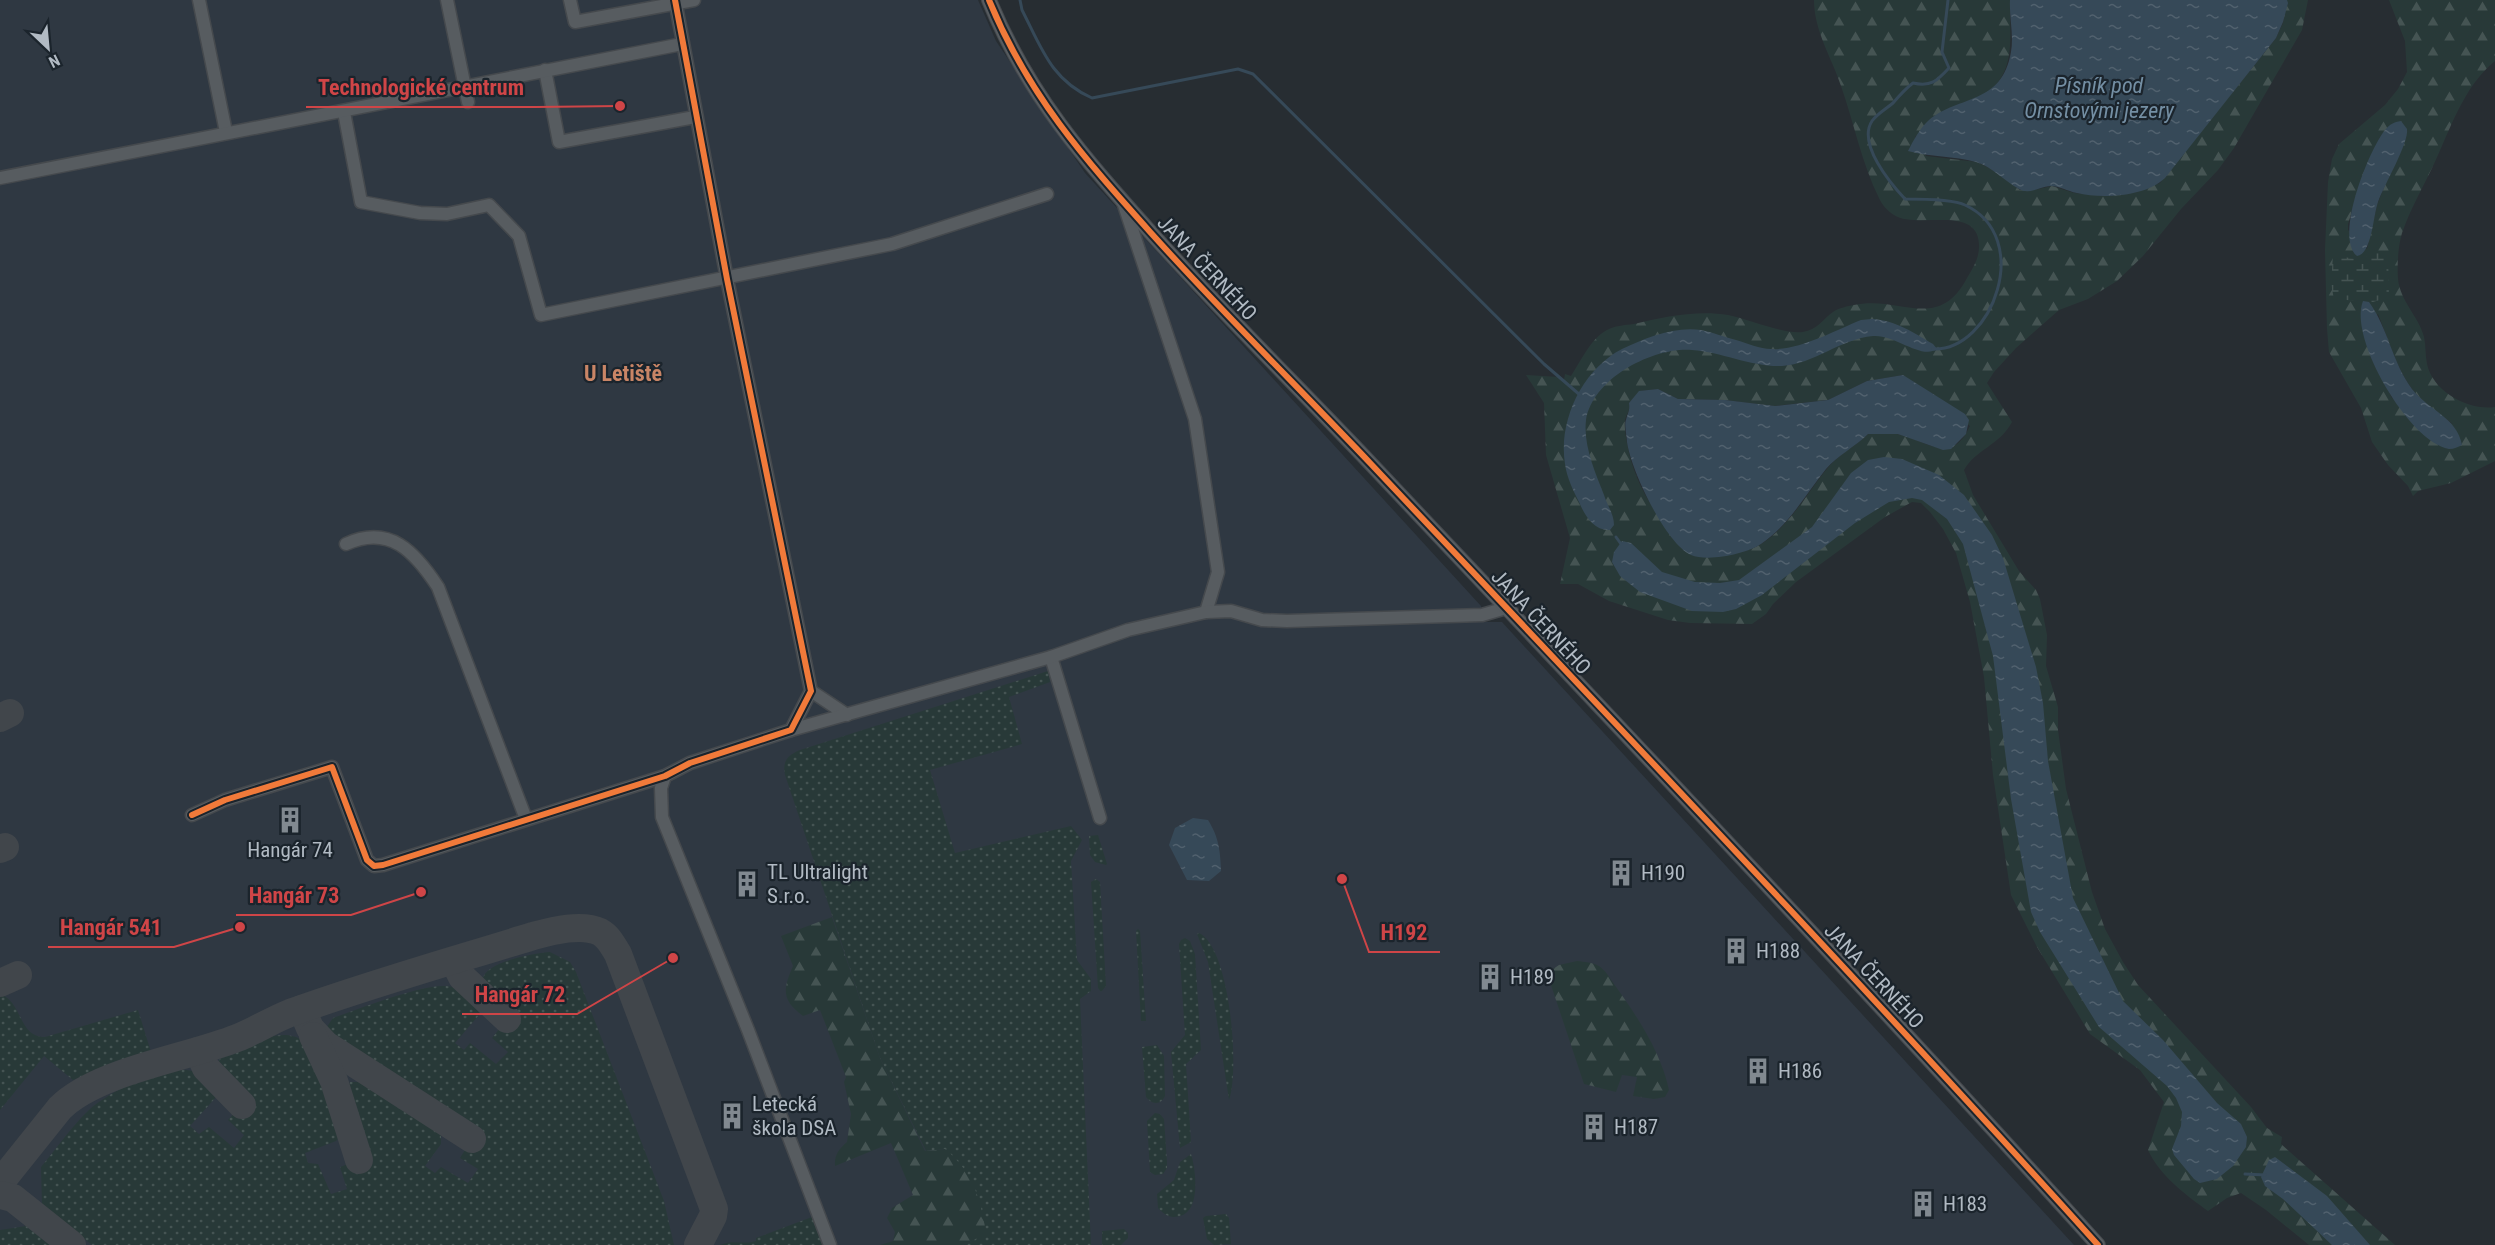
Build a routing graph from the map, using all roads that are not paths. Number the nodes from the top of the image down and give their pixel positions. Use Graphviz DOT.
graph roads {
  1 [pos="199,0"];
  2 [pos="447,0"];
  3 [pos="570,0"];
  4 [pos="694,0"];
  5 [pos="989,0"];
  6 [pos="675,2"];
  7 [pos="682,44"];
  8 [pos="545,70"];
  9 [pos="466,86"];
  10 [pos="468,102"];
  11 [pos="344,112"];
  12 [pos="695,117"];
  13 [pos="226,132"];
  14 [pos="0,178"];
  15 [pos="1047,194"];
  16 [pos="1123,201"];
  17 [pos="727,279"];
  18 [pos="346,544"];
  19 [pos="1506,608"];
  20 [pos="1206,612"];
  21 [pos="1051,657"];
  22 [pos="811,691"];
  23 [pos="847,715"];
  24 [pos="791,730"];
  25 [pos="666,776"];
  26 [pos="192,815"];
  27 [pos="1100,818"];
  28 [pos="526,819"];
  29 [pos="830,1245"];
  30 [pos="2098,1245"];
  1 -- 13 [label="street"];
  2 -- 9 [label="street"];
  3 -- 6 [label="street"];
  4 -- 6 [label="street"];
  5 -- 16 [label="street, JANA ČERNÉHO"];
  6 -- 7 [label="street"];
  7 -- 8 [label="street"];
  7 -- 12 [label="street"];
  8 -- 9 [label="street"];
  8 -- 12 [label="street"];
  9 -- 10 [label="street"];
  9 -- 11 [label="street"];
  11 -- 13 [label="street"];
  11 -- 17 [label="street"];
  12 -- 17 [label="street"];
  13 -- 14 [label="street"];
  15 -- 17 [label="street"];
  16 -- 19 [label="street, JANA ČERNÉHO"];
  16 -- 20 [label="street"];
  17 -- 22 [label="street"];
  18 -- 28 [label="street"];
  19 -- 20 [label="street"];
  19 -- 30 [label="street, JANA ČERNÉHO"];
  20 -- 21 [label="street"];
  21 -- 23 [label="street"];
  21 -- 27 [label="street"];
  22 -- 23 [label="street"];
  22 -- 24 [label="street"];
  23 -- 24 [label="street"];
  24 -- 25 [label="street"];
  25 -- 28 [label="street"];
  25 -- 29 [label="street"];
  26 -- 28 [label="street"];
}
